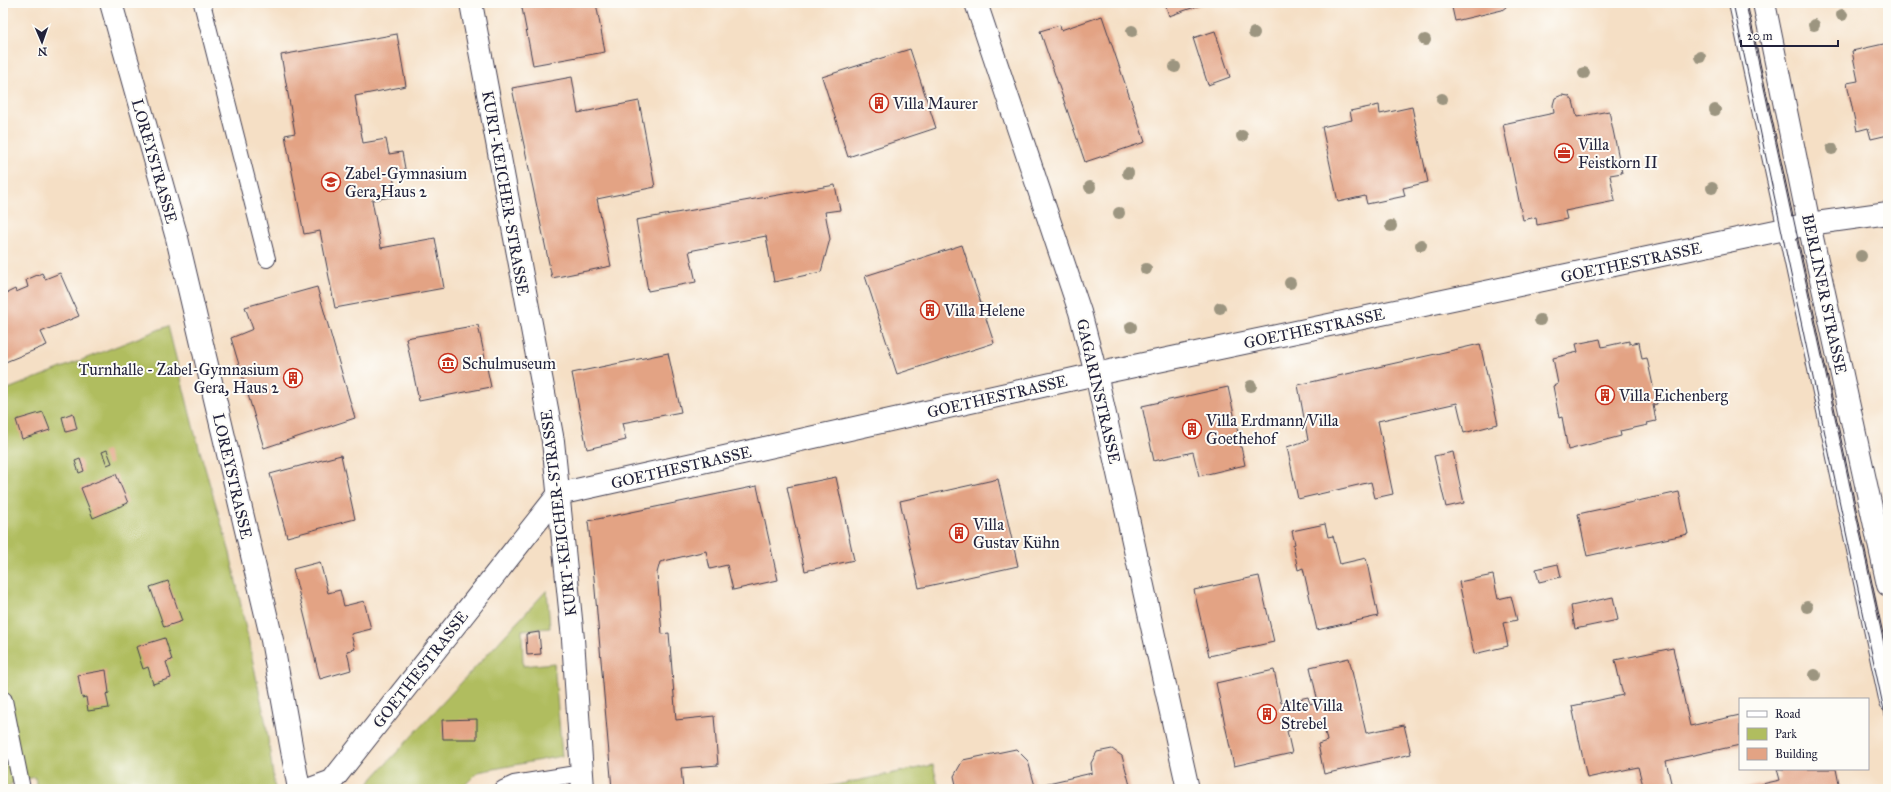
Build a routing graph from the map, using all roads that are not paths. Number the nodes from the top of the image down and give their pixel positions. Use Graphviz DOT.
graph roads {
  1 [pos="111,3"];
  2 [pos="202,3"];
  3 [pos="471,3"];
  4 [pos="976,3"];
  5 [pos="1737,3"];
  6 [pos="1764,3"];
  7 [pos="1888,213"];
  8 [pos="1809,224"];
  9 [pos="1786,230"];
  10 [pos="267,259"];
  11 [pos="1096,374"];
  12 [pos="558,495"];
  13 [pos="1888,585"];
  14 [pos="4,700"];
  15 [pos="1888,703"];
  16 [pos="582,781"];
  17 [pos="22,789"];
  18 [pos="299,789"];
  19 [pos="310,789"];
  20 [pos="503,789"];
  21 [pos="1188,789"];
  1 -- 18 [label="street, LOREYSTRASSE"];
  2 -- 10 [label="lane"];
  3 -- 12 [label="street, KURT-KEICHER-STRASSE"];
  4 -- 11 [label="street, GAGARINSTRASSE"];
  5 -- 9 [label="lane"];
  6 -- 8 [label="street, BERLINER STRASSE"];
  7 -- 8 [label="street, GOETHESTRASSE"];
  8 -- 9 [label="street, GOETHESTRASSE"];
  8 -- 13 [label="street, BERLINER STRASSE"];
  9 -- 11 [label="street, GOETHESTRASSE"];
  9 -- 15 [label="lane"];
  11 -- 12 [label="street, GOETHESTRASSE"];
  11 -- 21 [label="street, GAGARINSTRASSE"];
  12 -- 16 [label="street, KURT-KEICHER-STRASSE"];
  12 -- 19 [label="street, GOETHESTRASSE"];
  14 -- 17 [label="lane"];
  16 -- 20 [label="lane"];
}
